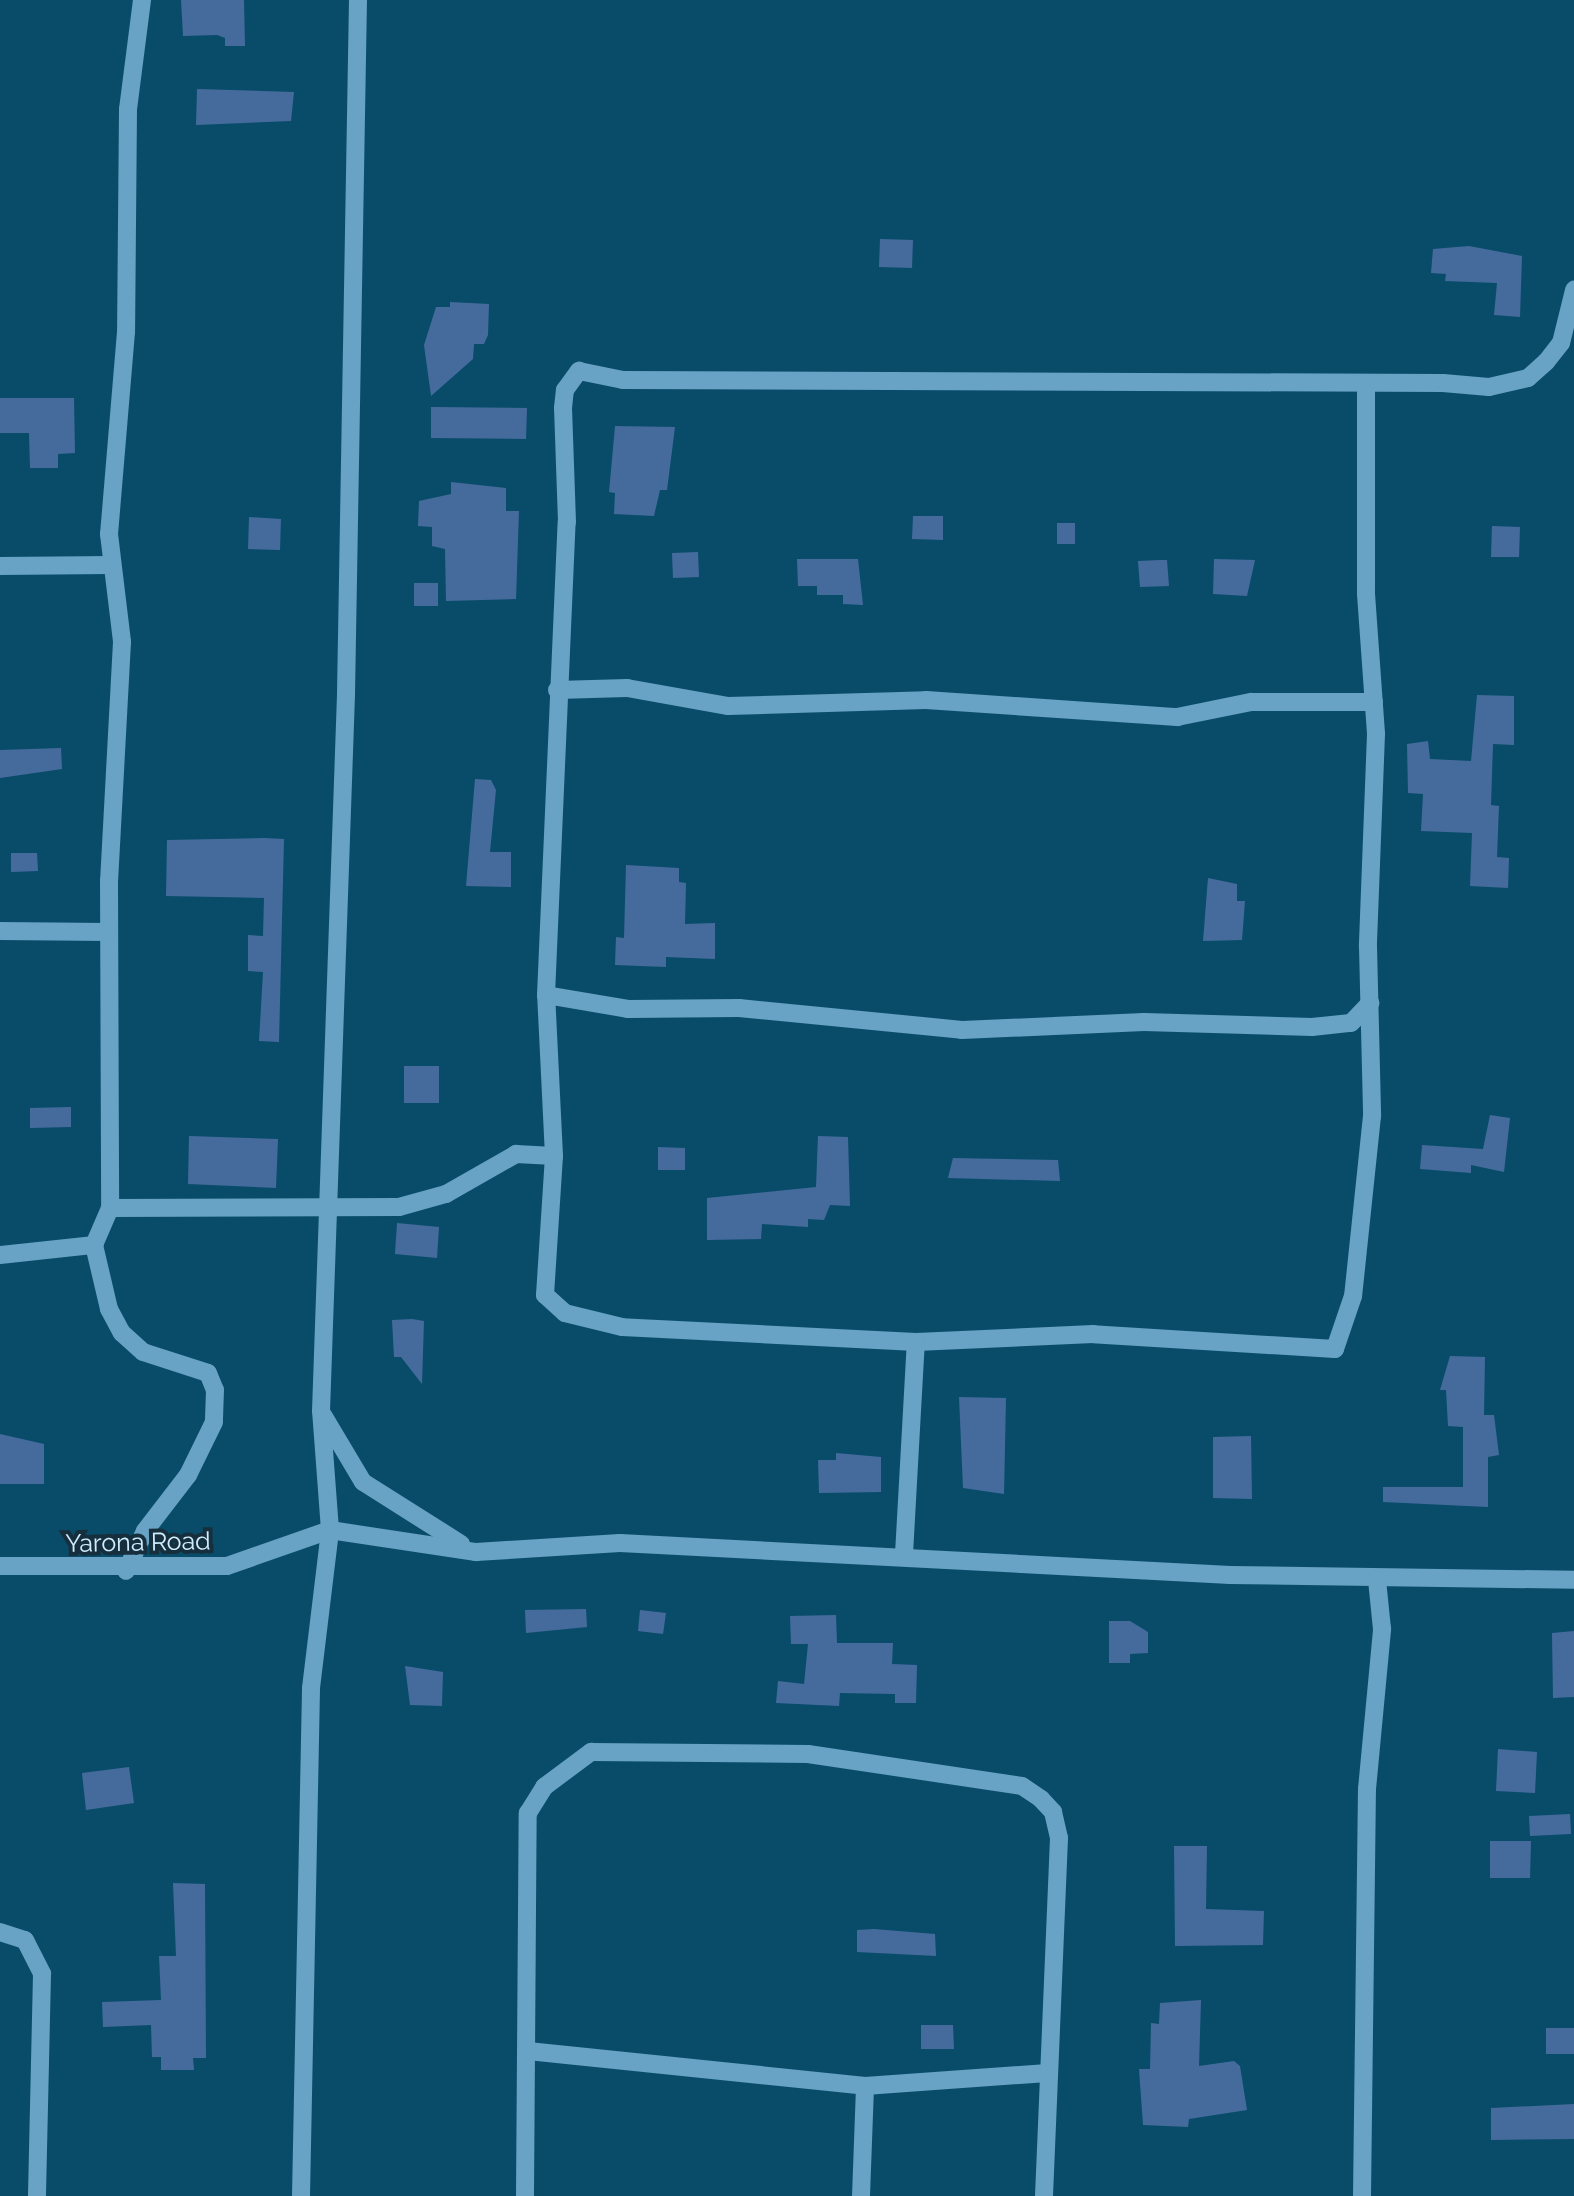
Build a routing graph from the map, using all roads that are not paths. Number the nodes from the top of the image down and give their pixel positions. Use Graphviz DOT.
graph roads {
  1 [pos="142,0"];
  2 [pos="358,0"];
  3 [pos="1574,290"];
  4 [pos="1366,384"];
  5 [pos="110,565"];
  6 [pos="0,566"];
  7 [pos="557,690"];
  8 [pos="1374,702"];
  9 [pos="0,931"];
  10 [pos="108,932"];
  11 [pos="546,995"];
  12 [pos="1370,1003"];
  13 [pos="554,1156"];
  14 [pos="329,1206"];
  15 [pos="110,1208"];
  16 [pos="94,1245"];
  17 [pos="0,1255"];
  18 [pos="916,1342"];
  19 [pos="321,1410"];
  20 [pos="330,1530"];
  21 [pos="476,1552"];
  22 [pos="904,1554"];
  23 [pos="0,1566"];
  24 [pos="126,1570"];
  25 [pos="1377,1580"];
  26 [pos="1574,1580"];
  27 [pos="0,1932"];
  28 [pos="528,2051"];
  29 [pos="1048,2073"];
  30 [pos="865,2086"];
  31 [pos="37,2196"];
  32 [pos="301,2196"];
  33 [pos="525,2196"];
  34 [pos="861,2196"];
  35 [pos="1044,2196"];
  36 [pos="1362,2196"];
  1 -- 5 [label="street"];
  2 -- 14 [label="street"];
  3 -- 4 [label="street"];
  4 -- 7 [label="street"];
  4 -- 8 [label="street"];
  5 -- 6 [label="street"];
  5 -- 10 [label="street"];
  7 -- 8 [label="street"];
  7 -- 11 [label="street"];
  8 -- 12 [label="street"];
  9 -- 10 [label="street"];
  10 -- 15 [label="street"];
  11 -- 12 [label="street"];
  11 -- 13 [label="street"];
  12 -- 18 [label="street"];
  13 -- 14 [label="street"];
  13 -- 18 [label="street"];
  14 -- 15 [label="street"];
  14 -- 19 [label="street"];
  15 -- 16 [label="street"];
  16 -- 17 [label="street"];
  16 -- 24 [label="street"];
  18 -- 22 [label="street"];
  19 -- 20 [label="street"];
  19 -- 21 [label="street"];
  20 -- 21 [label="street"];
  20 -- 24 [label="street, Yarona Road"];
  20 -- 32 [label="street"];
  21 -- 22 [label="street"];
  22 -- 25 [label="street"];
  23 -- 24 [label="street, Yarona Road"];
  25 -- 26 [label="street"];
  25 -- 36 [label="street"];
  27 -- 31 [label="street"];
  28 -- 29 [label="street"];
  28 -- 30 [label="street"];
  28 -- 33 [label="street"];
  29 -- 30 [label="street"];
  29 -- 35 [label="street"];
  30 -- 34 [label="street"];
}
